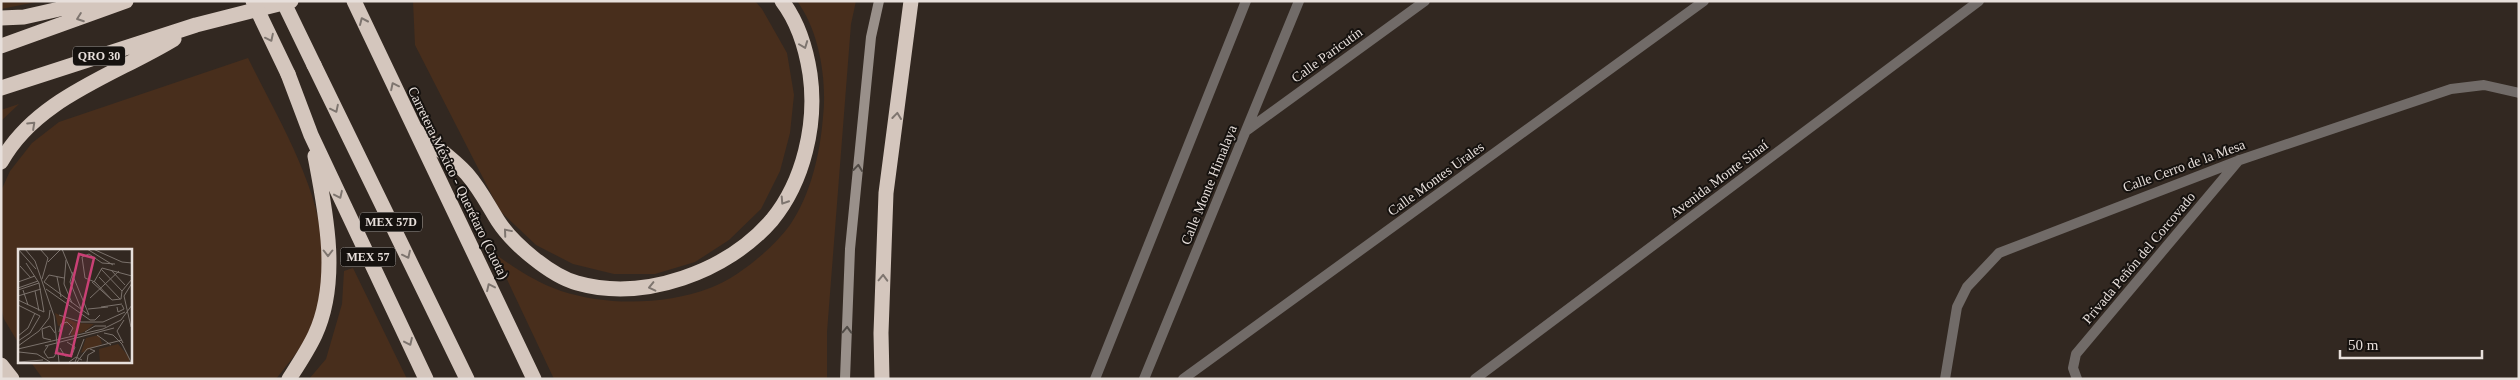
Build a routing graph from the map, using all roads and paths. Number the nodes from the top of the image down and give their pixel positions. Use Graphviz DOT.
graph roads {
  1 [pos="94,1"];
  2 [pos="126,1"];
  3 [pos="253,1"];
  4 [pos="283,1"];
  5 [pos="291,1"];
  6 [pos="354,1"];
  7 [pos="782,1"];
  8 [pos="879,1"];
  9 [pos="911,1"];
  10 [pos="1246,1"];
  11 [pos="1299,1"];
  12 [pos="1425,1"];
  13 [pos="1704,1"];
  14 [pos="1979,1"];
  15 [pos="1,18"];
  16 [pos="196,25"];
  17 [pos="1,46"];
  18 [pos="1,88"];
  19 [pos="2519,93"];
  20 [pos="416,130"];
  21 [pos="1246,131"];
  22 [pos="311,135"];
  23 [pos="2240,160"];
  24 [pos="1,162"];
  25 [pos="505,318"];
  26 [pos="1,365"];
  27 [pos="463,374"];
  28 [pos="12,379"];
  29 [pos="290,379"];
  30 [pos="426,379"];
  31 [pos="534,379"];
  32 [pos="544,379"];
  33 [pos="845,379"];
  34 [pos="882,379"];
  35 [pos="1095,379"];
  36 [pos="1144,379"];
  37 [pos="1183,379"];
  38 [pos="1475,379"];
  39 [pos="1944,379"];
  40 [pos="2077,379"];
  1 -- 15 [label="highway"];
  2 -- 17 [label="highway, one-way"];
  3 -- 22 [label="highway, MEX 57, one-way, bridge"];
  4 -- 27 [label="highway, MEX 57D, one-way, bridge"];
  5 -- 16 [label="highway, QRO 30"];
  20 -- 6 [label="highway, Carretera México - Querétaro (Cuota), one-way"];
  7 -- 20 [label="highway, one-way"];
  33 -- 8 [label="street, one-way"];
  34 -- 9 [label="highway, one-way"];
  10 -- 35 [label="street"];
  11 -- 21 [label="street, Calle Monte Himalaya"];
  12 -- 21 [label="street, Calle Paricutín"];
  13 -- 37 [label="street, Calle Montes Urales"];
  14 -- 38 [label="street, Avenida Monte Sinaí"];
  16 -- 18 [label="highway, QRO 30"];
  24 -- 16 [label="highway, one-way"];
  19 -- 23 [label="street, Calle Cerro de la Mesa"];
  25 -- 20 [label="highway, Carretera México - Querétaro (Cuota), one-way"];
  21 -- 36 [label="street, Calle Monte Himalaya"];
  22 -- 29 [label="highway, one-way"];
  22 -- 30 [label="highway, MEX 57, one-way"];
  23 -- 39 [label="street, Calle Cerro de la Mesa"];
  23 -- 40 [label="street, Privada Peñón del Corcovado"];
  25 -- 31 [label="highway, Carretera México - Querétaro (Cuota)"];
  25 -- 32 [label="highway"];
  26 -- 28 [label="highway"];
}
